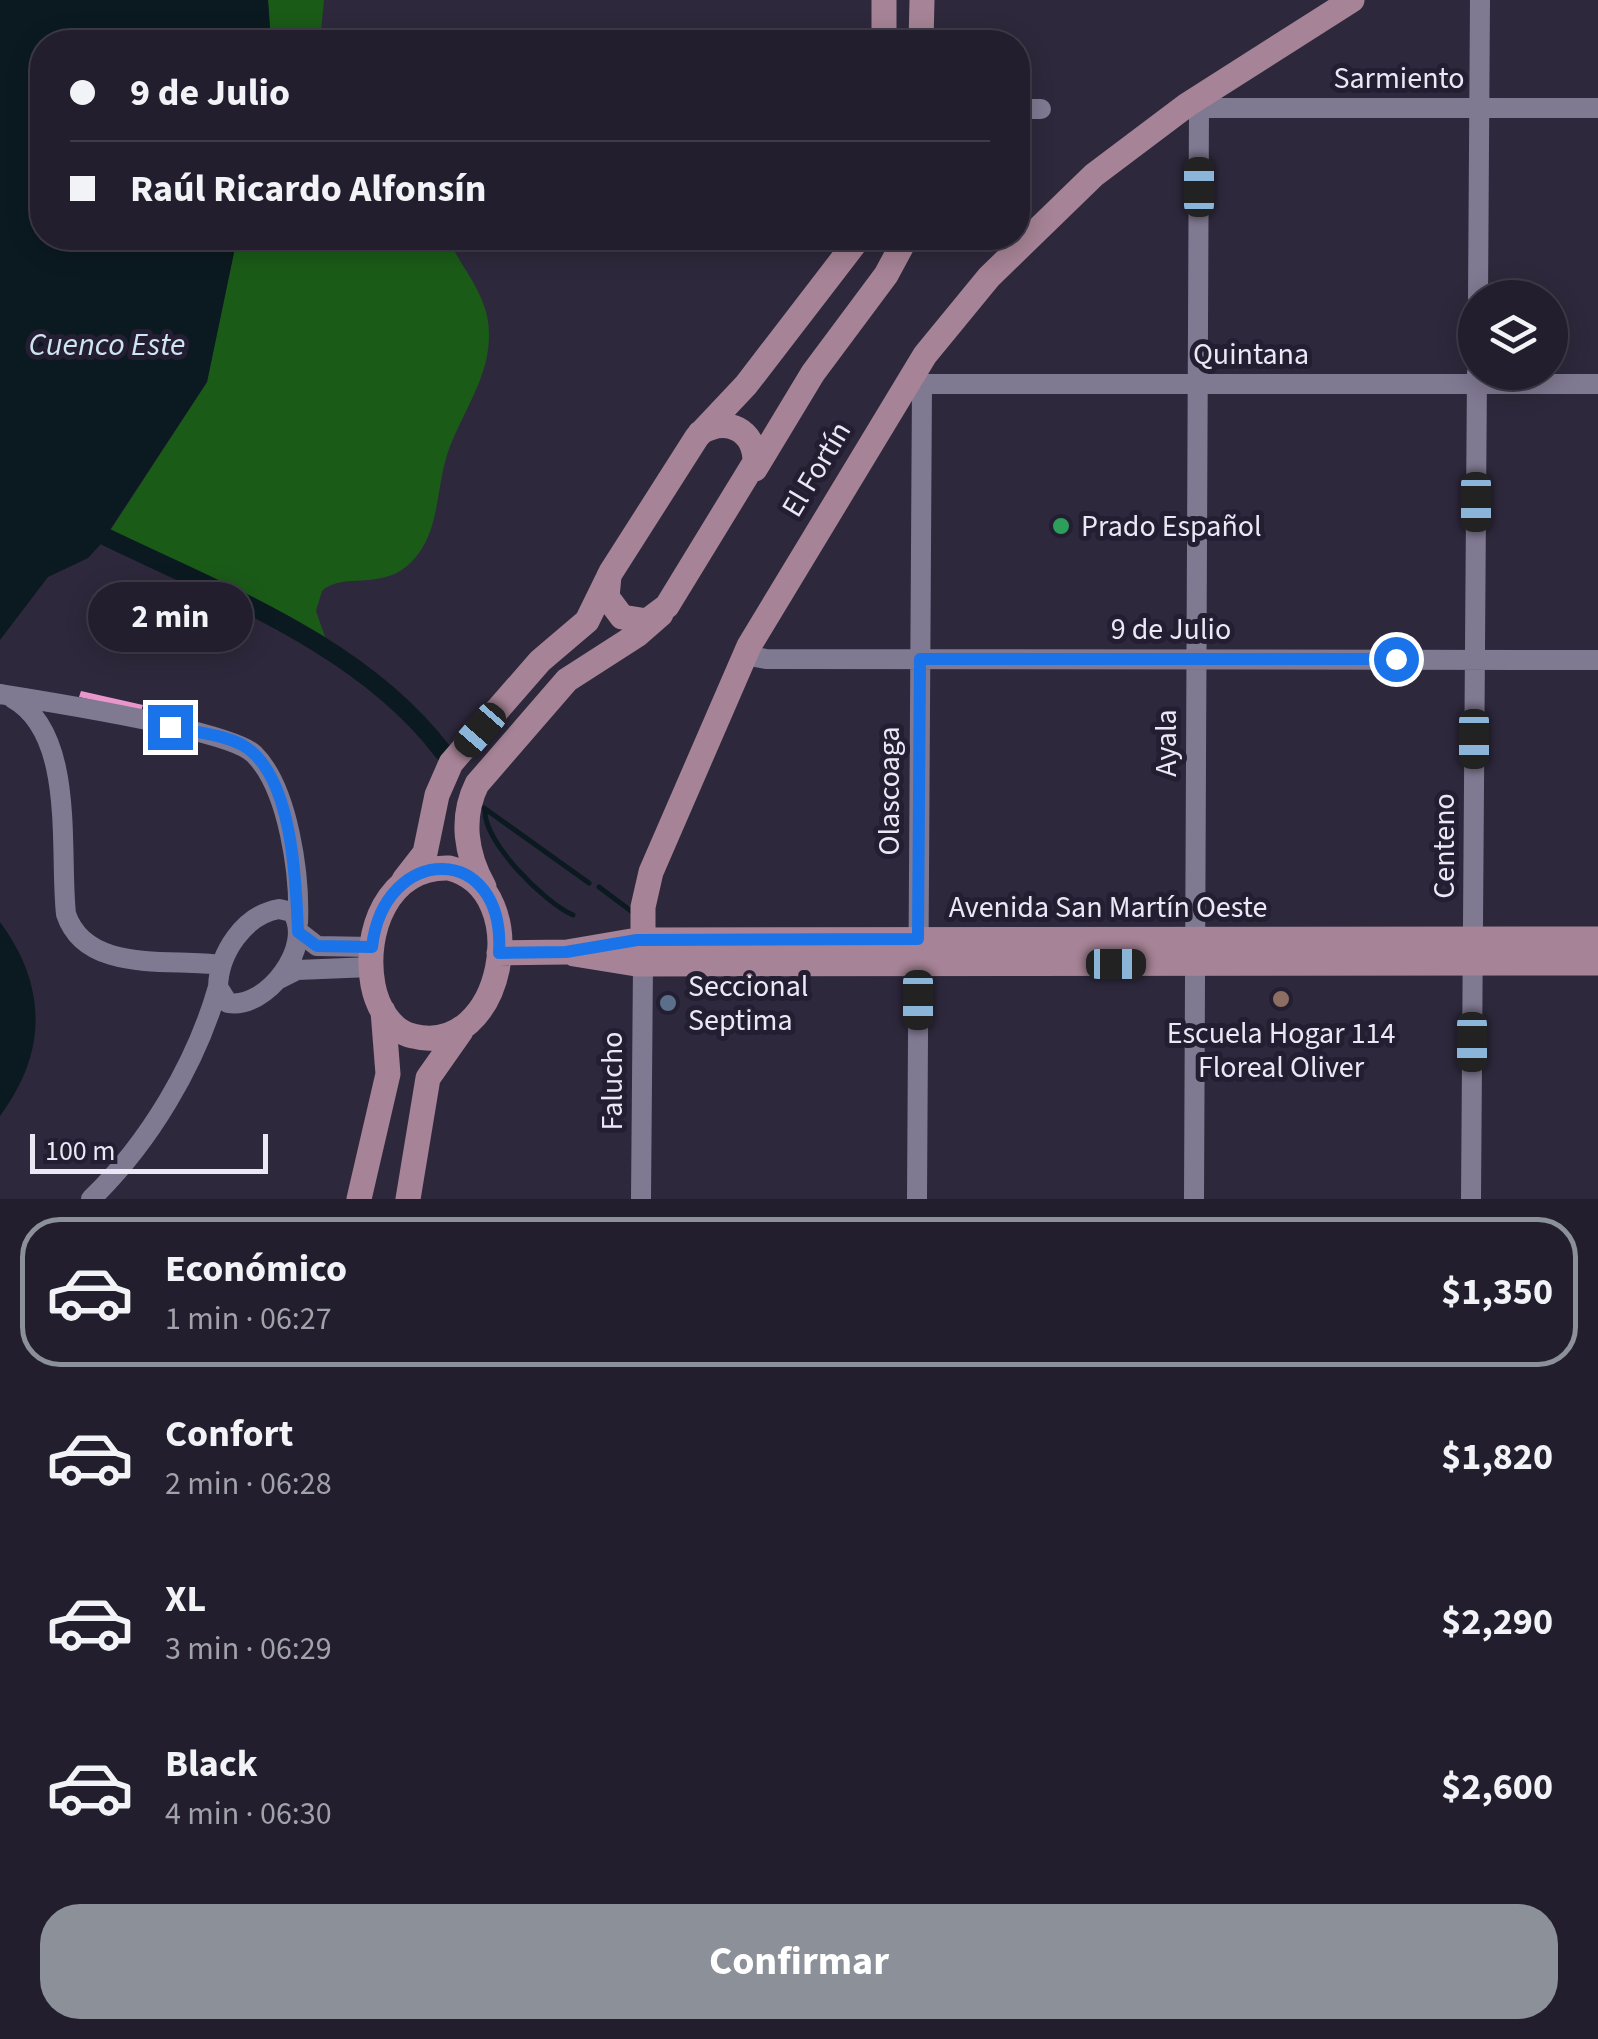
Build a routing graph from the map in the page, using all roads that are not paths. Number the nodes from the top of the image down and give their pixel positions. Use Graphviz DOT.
graph roads {
  1 [pos="884,0"];
  2 [pos="922,0"];
  3 [pos="1352,0"];
  4 [pos="1480,0"];
  5 [pos="884,30"];
  6 [pos="921,30"];
  7 [pos="1197,104"];
  8 [pos="1479,108"];
  9 [pos="1598,108"];
  10 [pos="1030,109"];
  11 [pos="1042,109"];
  12 [pos="1030,236"];
  13 [pos="850,250"];
  14 [pos="900,250"];
  15 [pos="1015,250"];
  16 [pos="1478,280"];
  17 [pos="1458,378"];
  18 [pos="1568,383"];
  19 [pos="913,384"];
  20 [pos="1198,384"];
  21 [pos="1598,384"];
  22 [pos="1477,390"];
  23 [pos="697,437"];
  24 [pos="749,477"];
  25 [pos="611,572"];
  26 [pos="661,614"];
  27 [pos="744,655"];
  28 [pos="920,659"];
  29 [pos="1196,659"];
  30 [pos="1475,660"];
  31 [pos="1598,660"];
  32 [pos="1,694"];
  33 [pos="480,730"];
  34 [pos="504,751"];
  35 [pos="404,880"];
  36 [pos="486,892"];
  37 [pos="298,928"];
  38 [pos="1598,938"];
  39 [pos="1195,951"];
  40 [pos="1473,951"];
  41 [pos="642,952"];
  42 [pos="918,952"];
  43 [pos="499,953"];
  44 [pos="371,957"];
  45 [pos="1598,964"];
  46 [pos="219,976"];
  47 [pos="275,981"];
  48 [pos="254,999"];
  49 [pos="383,1012"];
  50 [pos="469,1022"];
  51 [pos="196,1048"];
  52 [pos="91,1199"];
  53 [pos="359,1199"];
  54 [pos="408,1199"];
  55 [pos="641,1199"];
  56 [pos="917,1199"];
  57 [pos="1194,1199"];
  58 [pos="1471,1199"];
  1 -- 5 [label="main road"];
  2 -- 6 [label="main road"];
  3 -- 7 [label="main road, El Fortín"];
  4 -- 8 [label="street"];
  7 -- 8 [label="street, Sarmiento"];
  7 -- 12 [label="main road, El Fortín"];
  7 -- 20 [label="street, Ayala"];
  8 -- 9 [label="street, Sarmiento"];
  8 -- 16 [label="street"];
  10 -- 11 [label="street"];
  13 -- 23 [label="main road"];
  14 -- 24 [label="main road"];
  15 -- 19 [label="main road, El Fortín"];
  17 -- 20 [label="street, Quintana"];
  18 -- 21 [label="street, Quintana"];
  19 -- 20 [label="street, Quintana"];
  19 -- 27 [label="main road, El Fortín"];
  19 -- 28 [label="street, Olascoaga"];
  20 -- 29 [label="street, Ayala"];
  22 -- 30 [label="street, Centeno"];
  23 -- 24 [label="main road"];
  23 -- 25 [label="main road"];
  24 -- 26 [label="main road"];
  25 -- 26 [label="main road"];
  25 -- 33 [label="main road"];
  26 -- 34 [label="main road"];
  27 -- 28 [label="street, 9 de Julio"];
  27 -- 41 [label="main road, El Fortín"];
  28 -- 29 [label="street, 9 de Julio"];
  28 -- 42 [label="street, Olascoaga"];
  29 -- 30 [label="street, 9 de Julio"];
  29 -- 39 [label="street, Ayala"];
  30 -- 31 [label="street, 9 de Julio"];
  30 -- 40 [label="street, Centeno"];
  32 -- 37 [label="street"];
  32 -- 46 [label="street"];
  33 -- 34 [label="main road"];
  33 -- 35 [label="main road"];
  34 -- 36 [label="main road"];
  35 -- 36 [label="main road"];
  35 -- 44 [label="main road"];
  36 -- 43 [label="main road"];
  37 -- 44 [label="street"];
  37 -- 46 [label="street"];
  37 -- 47 [label="street"];
  38 -- 40 [label="main road, Avenida San Martín Oeste"];
  39 -- 40 [label="main road, Avenida San Martín Oeste"];
  39 -- 42 [label="main road, Avenida San Martín Oeste"];
  39 -- 57 [label="street, Ayala"];
  40 -- 45 [label="main road, Avenida San Martín Oeste"];
  40 -- 58 [label="street, Centeno"];
  41 -- 42 [label="main road, Avenida San Martín Oeste"];
  41 -- 43 [label="main road, Avenida San Martín Oeste"];
  41 -- 55 [label="street, Falucho"];
  42 -- 56 [label="street, Olascoaga"];
  43 -- 50 [label="main road"];
  44 -- 47 [label="street"];
  44 -- 49 [label="main road"];
  46 -- 48 [label="street"];
  46 -- 51 [label="street"];
  47 -- 48 [label="street"];
  48 -- 51 [label="street"];
  49 -- 50 [label="main road"];
  49 -- 53 [label="main road"];
  50 -- 54 [label="main road"];
  51 -- 52 [label="street"];
}
